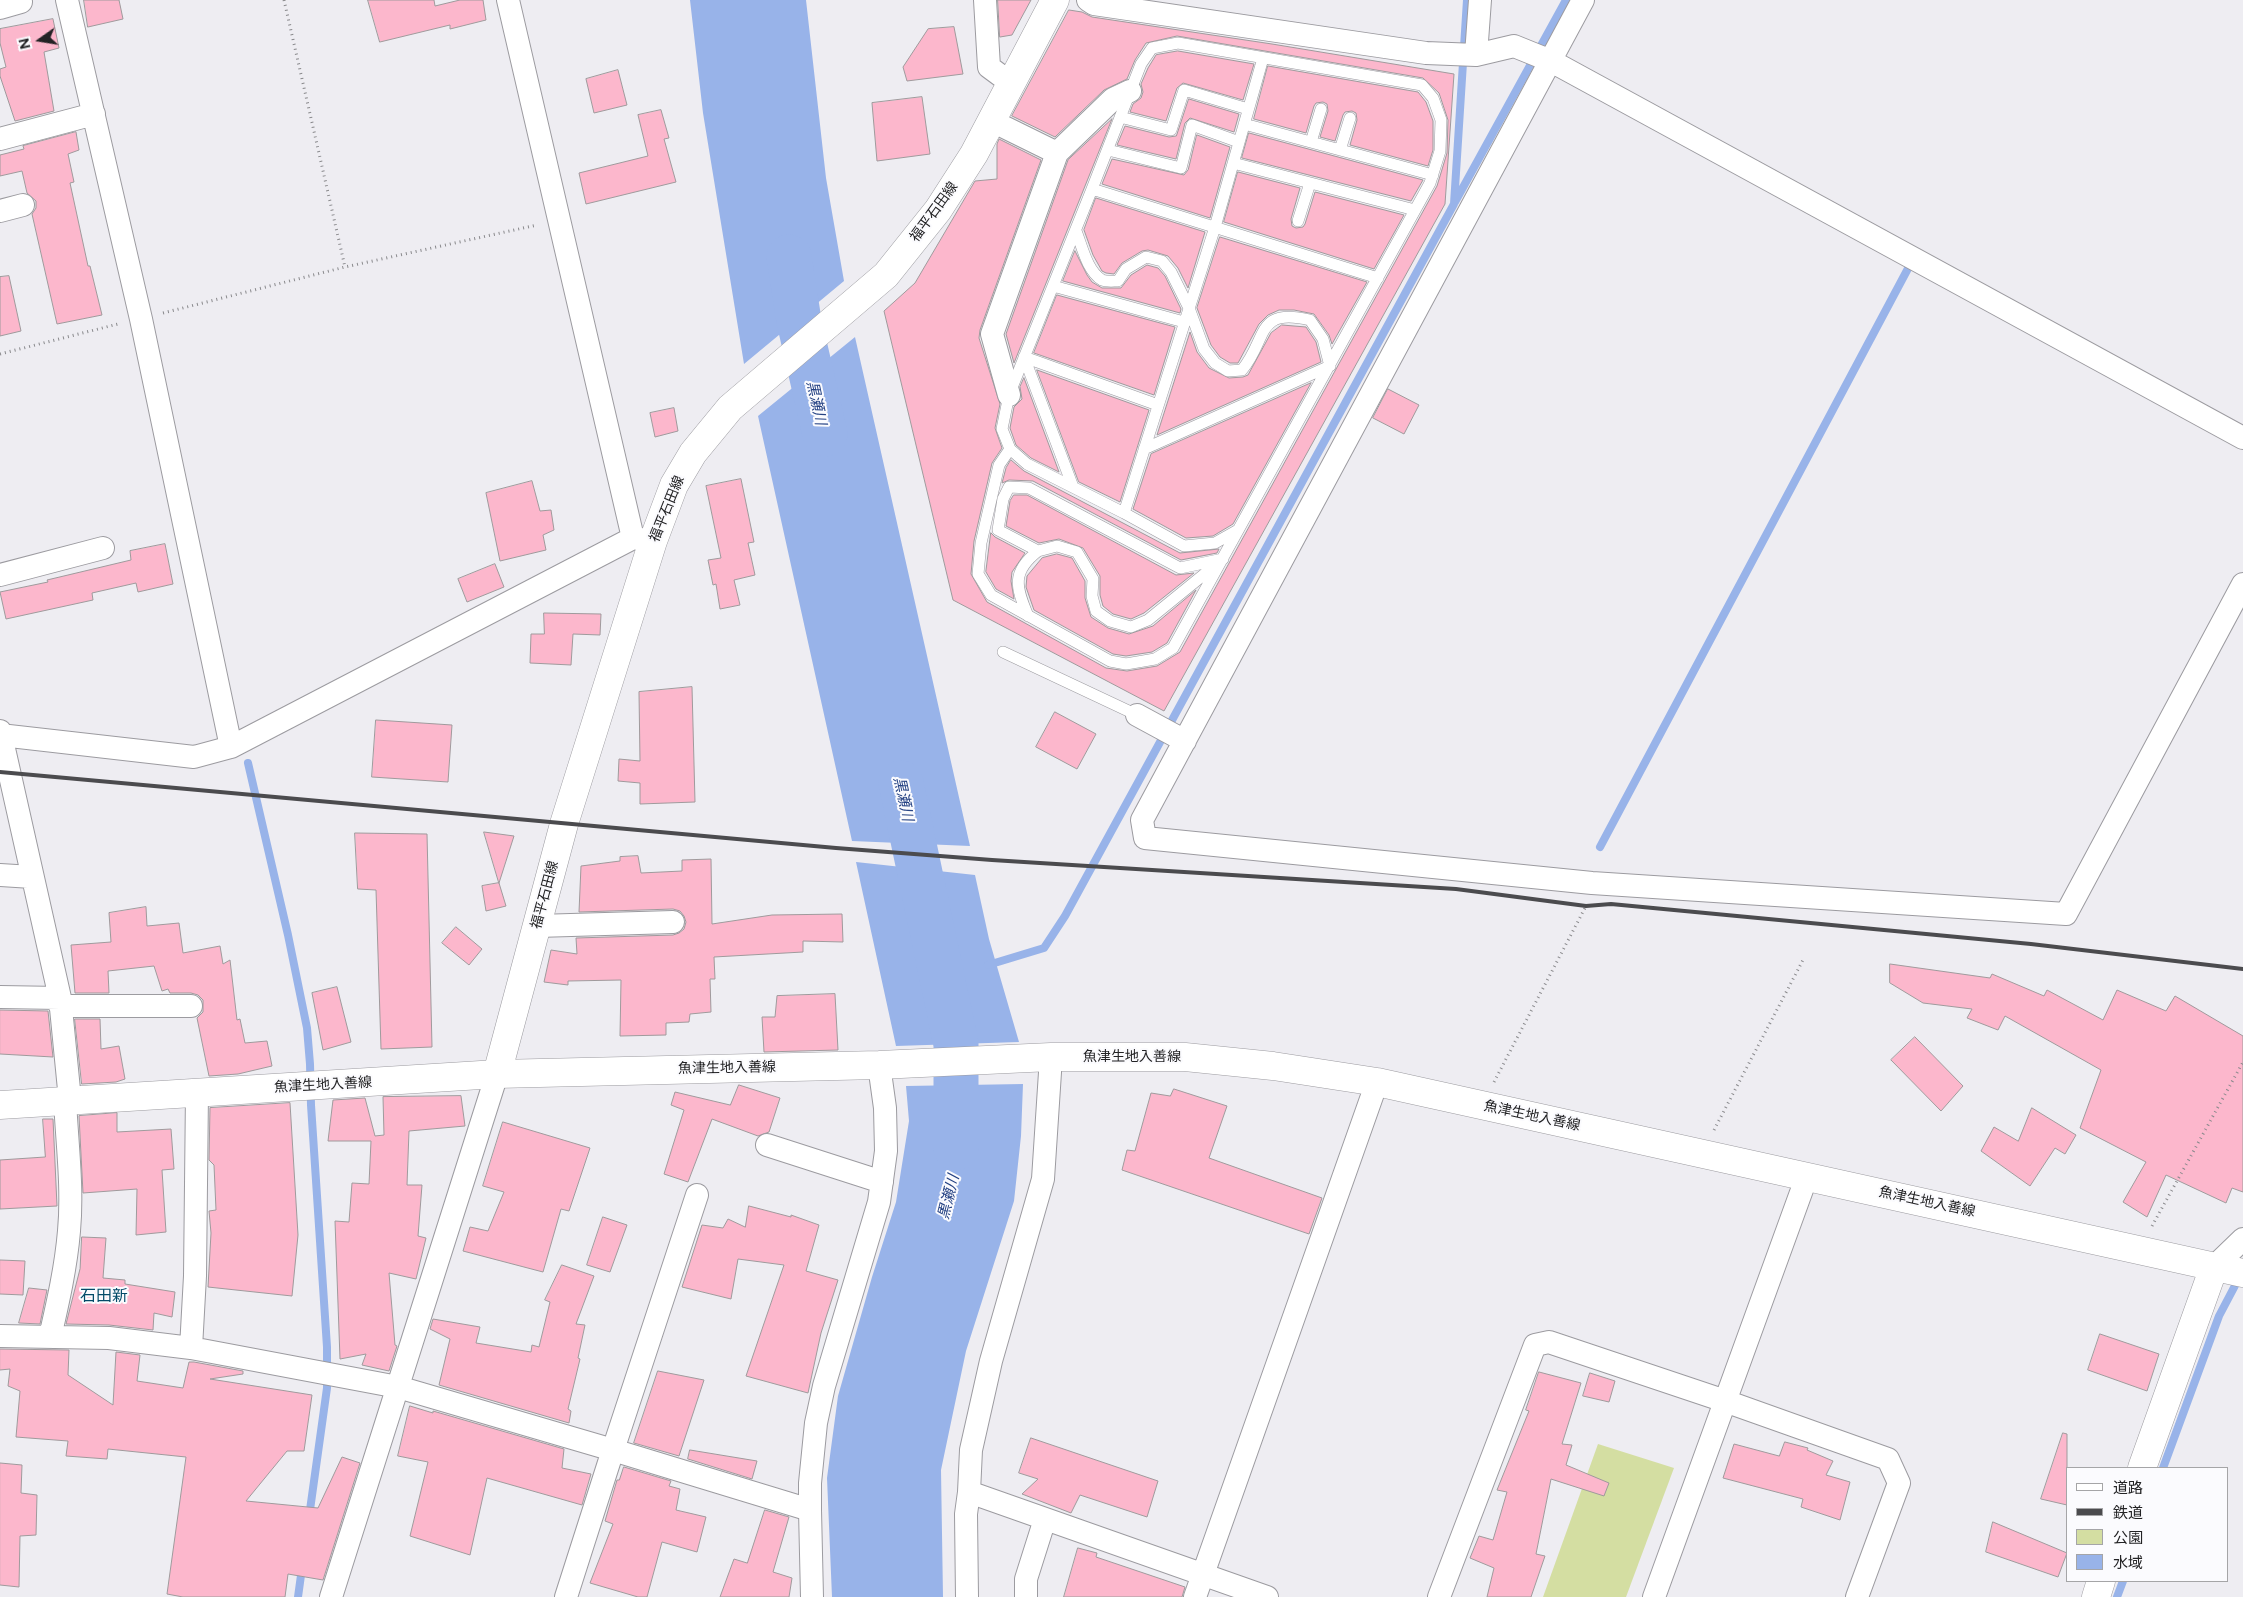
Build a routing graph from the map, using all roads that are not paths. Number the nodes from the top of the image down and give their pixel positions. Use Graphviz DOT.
graph roads {
  1 [pos="67,0"];
  2 [pos="508,0"];
  3 [pos="986,0"];
  4 [pos="1055,0"];
  5 [pos="1088,0"];
  6 [pos="1480,0"];
  7 [pos="1583,0"];
  8 [pos="1476,55"];
  9 [pos="1263,58"];
  10 [pos="1551,61"];
  11 [pos="1012,84"];
  12 [pos="1130,91"];
  13 [pos="1248,109"];
  14 [pos="1321,109"];
  15 [pos="94,114"];
  16 [pos="1120,117"];
  17 [pos="1350,118"];
  18 [pos="992,121"];
  19 [pos="1244,124"];
  20 [pos="0,138"];
  21 [pos="1239,142"];
  22 [pos="1311,142"];
  23 [pos="1108,150"];
  24 [pos="1340,150"];
  25 [pos="1057,153"];
  26 [pos="1233,163"];
  27 [pos="1432,175"];
  28 [pos="1310,183"];
  29 [pos="1092,189"];
  30 [pos="23,205"];
  31 [pos="1415,210"];
  32 [pos="0,211"];
  33 [pos="1298,221"];
  34 [pos="1214,227"];
  35 [pos="1076,231"];
  36 [pos="1378,278"];
  37 [pos="1053,286"];
  38 [pos="1189,308"];
  39 [pos="1184,322"];
  40 [pos="1024,357"];
  41 [pos="1330,366"];
  42 [pos="1009,395"];
  43 [pos="1158,405"];
  44 [pos="2243,438"];
  45 [pos="1010,449"];
  46 [pos="1144,449"];
  47 [pos="1073,488"];
  48 [pos="1124,513"];
  49 [pos="1239,529"];
  50 [pos="643,540"];
  51 [pos="103,548"];
  52 [pos="1038,551"];
  53 [pos="1222,559"];
  54 [pos="0,575"];
  55 [pos="2243,584"];
  56 [pos="1028,616"];
  57 [pos="1003,652"];
  58 [pos="1137,715"];
  59 [pos="0,733"];
  60 [pos="1185,741"];
  61 [pos="231,747"];
  62 [pos="0,875"];
  63 [pos="32,877"];
  64 [pos="673,922"];
  65 [pos="537,926"];
  66 [pos="0,997"];
  67 [pos="60,1002"];
  68 [pos="191,1006"];
  69 [pos="1040,1058"];
  70 [pos="886,1064"];
  71 [pos="497,1074"];
  72 [pos="1377,1082"];
  73 [pos="197,1092"];
  74 [pos="67,1100"];
  75 [pos="0,1105"];
  76 [pos="767,1145"];
  77 [pos="1807,1176"];
  78 [pos="882,1182"];
  79 [pos="696,1195"];
  80 [pos="2243,1239"];
  81 [pos="2214,1267"];
  82 [pos="2243,1273"];
  83 [pos="0,1336"];
  84 [pos="50,1337"];
  85 [pos="192,1348"];
  86 [pos="398,1387"];
  87 [pos="1725,1401"];
  88 [pos="613,1450"];
  89 [pos="2142,1467"];
  90 [pos="968,1492"];
  91 [pos="810,1510"];
  92 [pos="1045,1519"];
  93 [pos="1202,1574"];
  94 [pos="2102,1582"];
  95 [pos="331,1597"];
  96 [pos="566,1597"];
  97 [pos="812,1597"];
  98 [pos="967,1597"];
  99 [pos="1026,1597"];
  100 [pos="1195,1597"];
  101 [pos="1267,1597"];
  102 [pos="1439,1597"];
  103 [pos="1654,1597"];
  104 [pos="1857,1597"];
  105 [pos="2096,1597"];
  1 -- 15 [label="street"];
  2 -- 50 [label="street"];
  3 -- 11 [label="street"];
  4 -- 11 [label="main road, 福平石田線"];
  5 -- 8 [label="street"];
  6 -- 8 [label="street"];
  7 -- 10 [label="street"];
  8 -- 10 [label="street"];
  9 -- 12 [label="lane"];
  9 -- 13 [label="lane"];
  9 -- 27 [label="lane"];
  10 -- 44 [label="street"];
  10 -- 60 [label="street"];
  11 -- 18 [label="main road, 福平石田線"];
  12 -- 16 [label="lane"];
  12 -- 25 [label="street"];
  13 -- 16 [label="lane"];
  13 -- 19 [label="lane"];
  14 -- 22 [label="lane"];
  15 -- 20 [label="street"];
  15 -- 61 [label="street"];
  16 -- 23 [label="lane"];
  17 -- 24 [label="lane"];
  18 -- 25 [label="street"];
  18 -- 50 [label="main road, 福平石田線"];
  19 -- 21 [label="lane"];
  19 -- 22 [label="lane"];
  21 -- 23 [label="lane"];
  21 -- 26 [label="lane"];
  22 -- 24 [label="lane"];
  23 -- 29 [label="lane"];
  24 -- 27 [label="lane"];
  25 -- 42 [label="street"];
  26 -- 28 [label="lane"];
  26 -- 34 [label="lane"];
  27 -- 31 [label="lane"];
  28 -- 31 [label="lane"];
  28 -- 33 [label="lane"];
  29 -- 34 [label="lane"];
  29 -- 35 [label="lane"];
  30 -- 32 [label="street"];
  31 -- 36 [label="lane"];
  34 -- 36 [label="lane"];
  34 -- 38 [label="lane"];
  35 -- 37 [label="lane"];
  35 -- 38 [label="lane"];
  36 -- 41 [label="lane"];
  37 -- 39 [label="lane"];
  37 -- 40 [label="lane"];
  38 -- 39 [label="lane"];
  38 -- 41 [label="lane"];
  39 -- 43 [label="lane"];
  40 -- 42 [label="lane"];
  40 -- 43 [label="lane"];
  40 -- 47 [label="lane"];
  41 -- 46 [label="lane"];
  41 -- 49 [label="lane"];
  42 -- 45 [label="lane"];
  43 -- 46 [label="lane"];
  45 -- 47 [label="lane"];
  45 -- 56 [label="lane"];
  46 -- 48 [label="lane"];
  47 -- 48 [label="lane"];
  48 -- 49 [label="lane"];
  49 -- 53 [label="lane"];
  50 -- 61 [label="street"];
  50 -- 65 [label="main road, 福平石田線"];
  51 -- 54 [label="street"];
  52 -- 53 [label="lane"];
  52 -- 53 [label="lane"];
  52 -- 56 [label="lane"];
  53 -- 56 [label="lane"];
  55 -- 60 [label="street"];
  57 -- 58 [label="lane"];
  58 -- 60 [label="street"];
  59 -- 61 [label="street"];
  59 -- 63 [label="street"];
  62 -- 63 [label="street"];
  63 -- 67 [label="street"];
  64 -- 65 [label="street"];
  65 -- 71 [label="main road, 福平石田線"];
  66 -- 67 [label="street"];
  67 -- 68 [label="street"];
  67 -- 74 [label="street"];
  69 -- 70 [label="main road, 魚津生地入善線"];
  69 -- 72 [label="main road, 魚津生地入善線"];
  69 -- 90 [label="street"];
  70 -- 71 [label="main road, 魚津生地入善線"];
  70 -- 78 [label="street"];
  71 -- 73 [label="main road, 魚津生地入善線"];
  71 -- 86 [label="street"];
  72 -- 77 [label="main road, 魚津生地入善線"];
  72 -- 93 [label="street"];
  73 -- 74 [label="main road, 魚津生地入善線"];
  73 -- 85 [label="street"];
  74 -- 75 [label="main road, 魚津生地入善線"];
  74 -- 84 [label="street"];
  76 -- 78 [label="street"];
  77 -- 81 [label="main road, 魚津生地入善線"];
  77 -- 87 [label="street"];
  78 -- 91 [label="street"];
  79 -- 88 [label="street"];
  80 -- 81 [label="street"];
  81 -- 82 [label="main road, 魚津生地入善線"];
  81 -- 89 [label="main road"];
  83 -- 84 [label="street"];
  84 -- 85 [label="street"];
  85 -- 86 [label="street"];
  86 -- 88 [label="street"];
  86 -- 95 [label="street"];
  87 -- 102 [label="street"];
  87 -- 103 [label="street"];
  87 -- 104 [label="street"];
  88 -- 91 [label="street"];
  88 -- 96 [label="street"];
  90 -- 92 [label="street"];
  90 -- 98 [label="street"];
  91 -- 97 [label="street"];
  92 -- 93 [label="street"];
  92 -- 99 [label="street"];
  93 -- 100 [label="street"];
  93 -- 101 [label="street"];
  94 -- 105 [label="main road"];
}
